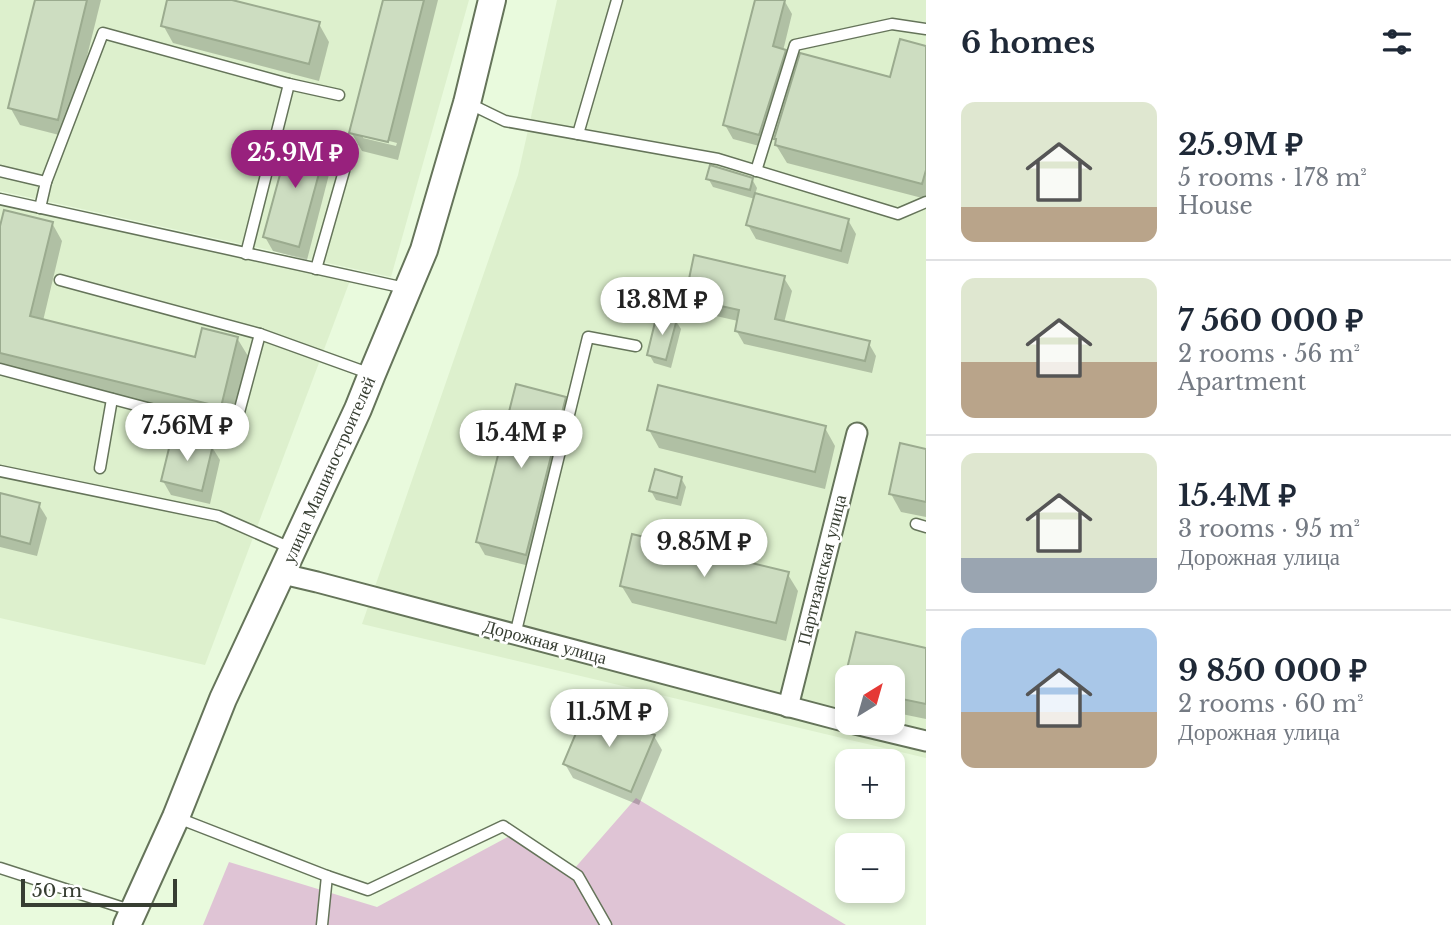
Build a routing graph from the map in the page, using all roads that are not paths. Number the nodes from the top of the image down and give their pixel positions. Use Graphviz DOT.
graph roads {
  1 [pos="492,0"];
  2 [pos="617,0"];
  3 [pos="926,29"];
  4 [pos="289,84"];
  5 [pos="339,95"];
  6 [pos="467,103"];
  7 [pos="578,134"];
  8 [pos="0,171"];
  9 [pos="344,171"];
  10 [pos="756,171"];
  11 [pos="46,181"];
  12 [pos="0,199"];
  13 [pos="926,202"];
  14 [pos="40,208"];
  15 [pos="246,254"];
  16 [pos="316,269"];
  17 [pos="60,280"];
  18 [pos="409,289"];
  19 [pos="260,334"];
  20 [pos="636,346"];
  21 [pos="0,369"];
  22 [pos="372,374"];
  23 [pos="112,399"];
  24 [pos="857,433"];
  25 [pos="100,468"];
  26 [pos="0,471"];
  27 [pos="293,549"];
  28 [pos="283,574"];
  29 [pos="516,635"];
  30 [pos="788,707"];
  31 [pos="835,719"];
  32 [pos="902,735"];
  33 [pos="926,741"];
  34 [pos="176,817"];
  35 [pos="0,868"];
  36 [pos="327,876"];
  37 [pos="130,918"];
  38 [pos="322,925"];
  39 [pos="606,925"];
  1 -- 6 [label="street, улица Машиностроителей"];
  2 -- 7 [label="lane"];
  3 -- 10 [label="lane"];
  4 -- 5 [label="lane"];
  4 -- 11 [label="lane"];
  4 -- 15 [label="lane"];
  6 -- 7 [label="lane"];
  6 -- 18 [label="street, улица Машиностроителей"];
  7 -- 10 [label="lane"];
  8 -- 11 [label="lane"];
  9 -- 16 [label="lane"];
  10 -- 13 [label="lane"];
  11 -- 14 [label="lane"];
  12 -- 14 [label="lane"];
  14 -- 15 [label="lane"];
  15 -- 16 [label="lane"];
  16 -- 18 [label="lane"];
  17 -- 19 [label="lane"];
  18 -- 22 [label="street, улица Машиностроителей"];
  19 -- 22 [label="lane"];
  19 -- 23 [label="lane"];
  20 -- 29 [label="lane"];
  21 -- 23 [label="lane"];
  22 -- 27 [label="street, улица Машиностроителей"];
  23 -- 25 [label="lane"];
  24 -- 30 [label="street, Партизанская улица"];
  26 -- 27 [label="lane"];
  27 -- 28 [label="street, улица Машиностроителей"];
  28 -- 29 [label="street, Дорожная улица"];
  28 -- 34 [label="street, улица Машиностроителей"];
  29 -- 30 [label="street, Дорожная улица"];
  30 -- 31 [label="street, Дорожная улица"];
  32 -- 33 [label="street, Дорожная улица"];
  34 -- 36 [label="lane"];
  34 -- 37 [label="street, улица Машиностроителей"];
  35 -- 37 [label="lane"];
  36 -- 38 [label="lane"];
  36 -- 39 [label="lane"];
}
